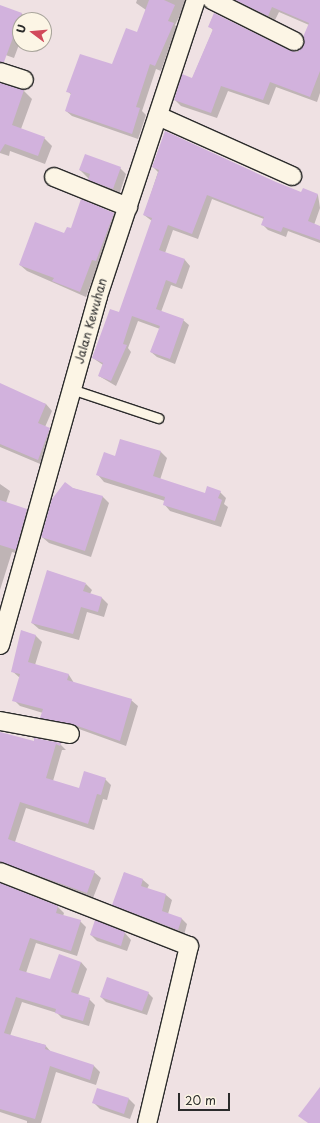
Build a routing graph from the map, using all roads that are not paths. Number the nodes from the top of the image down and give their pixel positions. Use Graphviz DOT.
graph roads {
  1 [pos="196,0"];
  2 [pos="212,0"];
  3 [pos="294,41"];
  4 [pos="0,72"];
  5 [pos="24,80"];
  6 [pos="158,116"];
  7 [pos="292,176"];
  8 [pos="54,177"];
  9 [pos="128,207"];
  10 [pos="71,389"];
  11 [pos="158,418"];
  12 [pos="0,646"];
  13 [pos="0,721"];
  14 [pos="70,734"];
  15 [pos="0,872"];
  16 [pos="147,1123"];
  1 -- 6 [label="street, Jalan Kewuhan"];
  2 -- 3 [label="street"];
  4 -- 5 [label="street"];
  6 -- 7 [label="street"];
  6 -- 9 [label="street, Jalan Kewuhan"];
  8 -- 9 [label="street"];
  9 -- 10 [label="street, Jalan Kewuhan"];
  10 -- 11 [label="lane"];
  10 -- 12 [label="street, Jalan Kewuhan"];
  13 -- 14 [label="street"];
  15 -- 16 [label="street"];
}
